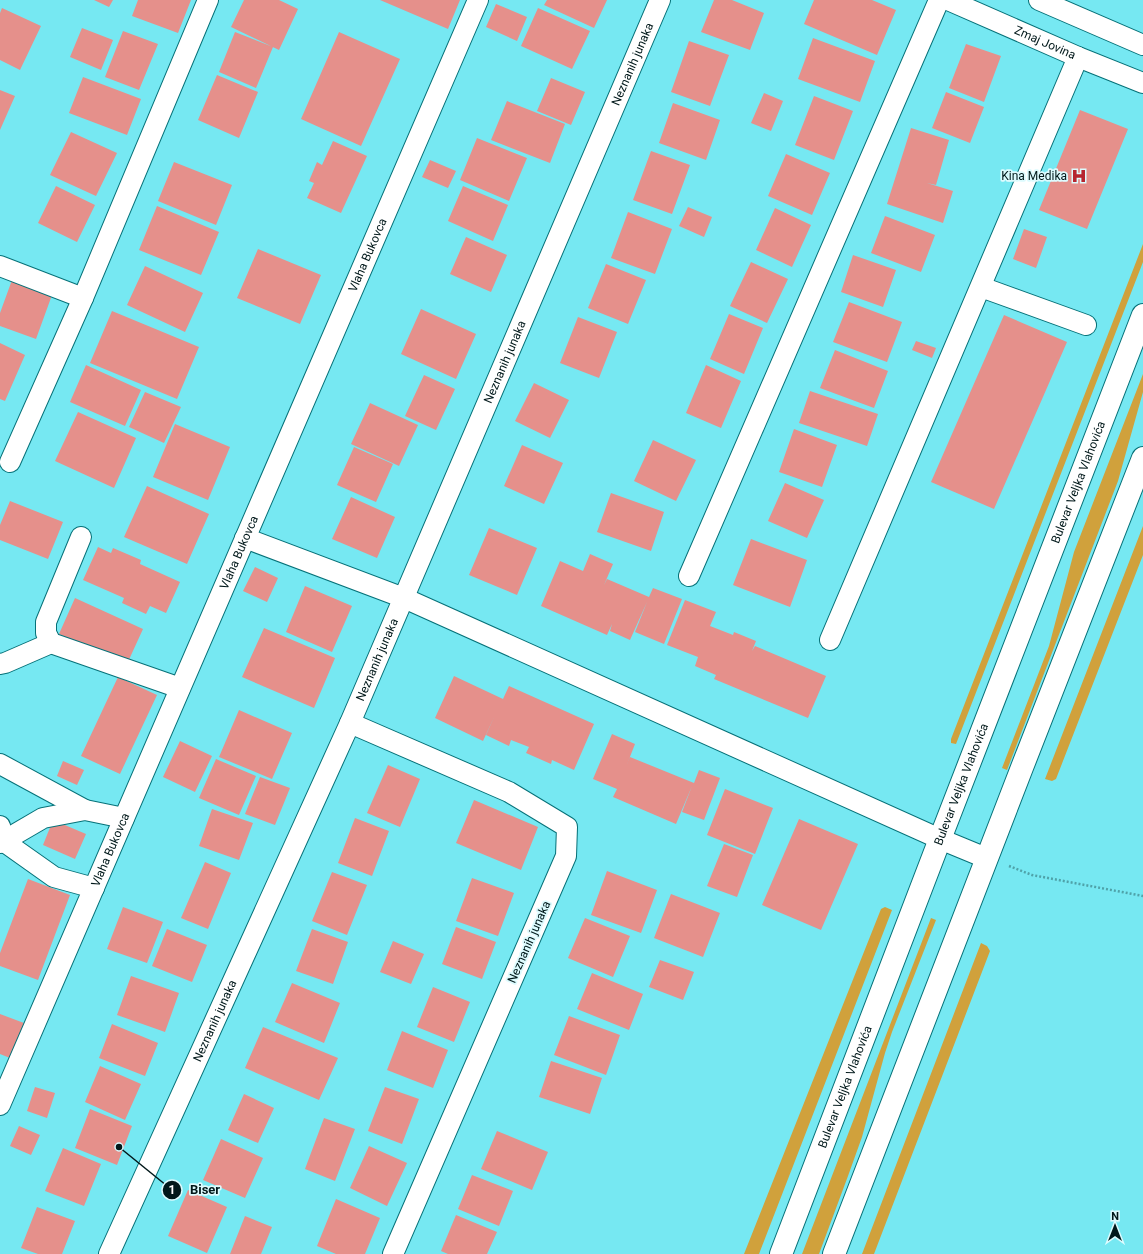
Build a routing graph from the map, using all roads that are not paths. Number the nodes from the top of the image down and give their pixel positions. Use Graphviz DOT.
graph roads {
  1 [pos="208,0"];
  2 [pos="478,0"];
  3 [pos="660,0"];
  4 [pos="939,0"];
  5 [pos="948,0"];
  6 [pos="1039,0"];
  7 [pos="1143,45"];
  8 [pos="1078,57"];
  9 [pos="1143,83"];
  10 [pos="0,266"];
  11 [pos="981,287"];
  12 [pos="83,298"];
  13 [pos="1143,315"];
  14 [pos="1086,325"];
  15 [pos="1143,458"];
  16 [pos="10,462"];
  17 [pos="81,537"];
  18 [pos="245,538"];
  19 [pos="689,576"];
  20 [pos="404,598"];
  21 [pos="830,640"];
  22 [pos="51,642"];
  23 [pos="0,664"];
  24 [pos="180,688"];
  25 [pos="350,723"];
  26 [pos="0,764"];
  27 [pos="85,810"];
  28 [pos="124,818"];
  29 [pos="1,837"];
  30 [pos="940,840"];
  31 [pos="986,858"];
  32 [pos="94,888"];
  33 [pos="0,1105"];
  34 [pos="109,1254"];
  35 [pos="394,1254"];
  36 [pos="781,1254"];
  37 [pos="834,1254"];
  1 -- 12 [label="street"];
  2 -- 18 [label="street, Vlaha Bukovca"];
  3 -- 20 [label="street, Neznanih junaka"];
  4 -- 19 [label="street"];
  5 -- 8 [label="street, Zmaj Jovina"];
  6 -- 7 [label="street"];
  8 -- 9 [label="street, Zmaj Jovina"];
  8 -- 11 [label="street"];
  10 -- 12 [label="street"];
  11 -- 14 [label="street"];
  11 -- 21 [label="street"];
  12 -- 16 [label="street"];
  13 -- 30 [label="main road, Bulevar Veljka Vlahovića"];
  15 -- 31 [label="main road"];
  17 -- 22 [label="street"];
  18 -- 20 [label="street"];
  18 -- 24 [label="street, Vlaha Bukovca"];
  20 -- 25 [label="street, Neznanih junaka"];
  20 -- 30 [label="street"];
  22 -- 23 [label="street"];
  22 -- 24 [label="street"];
  24 -- 28 [label="street, Vlaha Bukovca"];
  25 -- 34 [label="street, Neznanih junaka"];
  25 -- 35 [label="street, Neznanih junaka"];
  26 -- 27 [label="street"];
  27 -- 28 [label="street"];
  27 -- 29 [label="street"];
  28 -- 32 [label="street, Vlaha Bukovca"];
  29 -- 32 [label="street"];
  30 -- 31 [label="street"];
  30 -- 36 [label="main road, Bulevar Veljka Vlahovića"];
  31 -- 37 [label="main road"];
  32 -- 33 [label="street, Vlaha Bukovca"];
}
